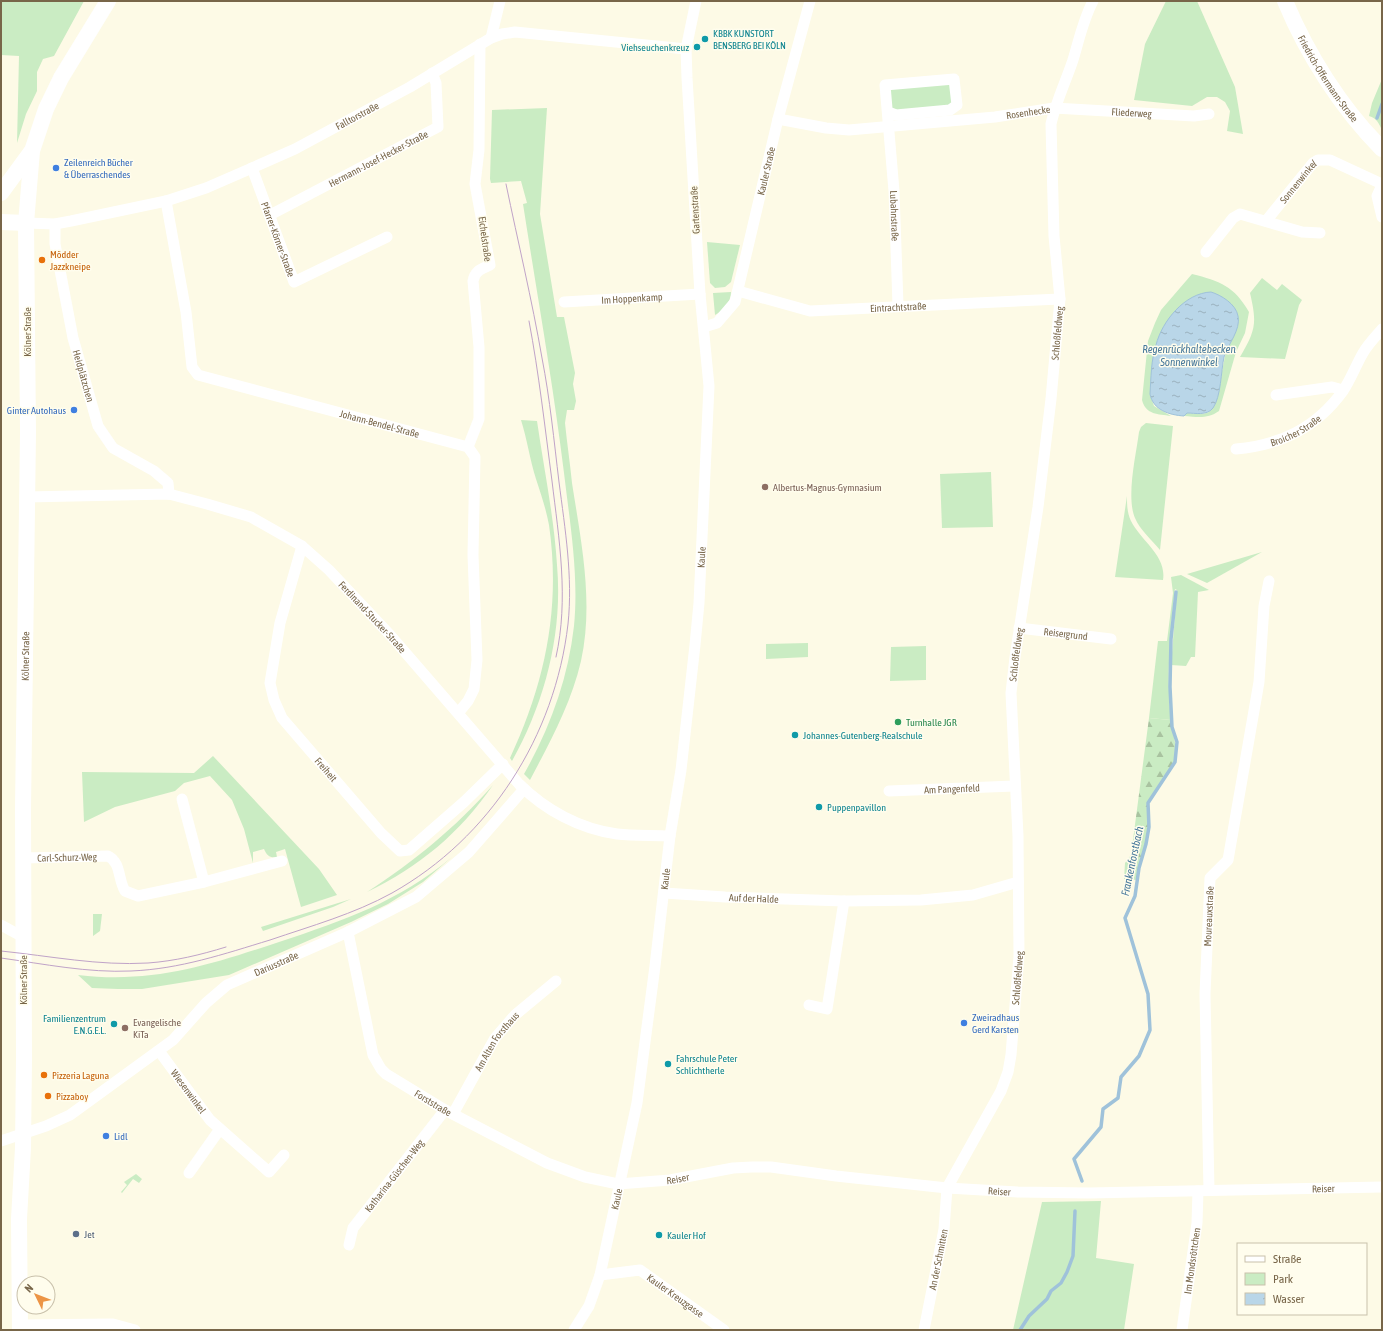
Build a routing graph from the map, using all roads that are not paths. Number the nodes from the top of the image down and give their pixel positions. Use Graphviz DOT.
graph roads {
  1 [pos="108,1"];
  2 [pos="500,1"];
  3 [pos="810,1"];
  4 [pos="1092,1"];
  5 [pos="1285,1"];
  6 [pos="692,4"];
  7 [pos="491,38"];
  8 [pos="480,44"];
  9 [pos="686,49"];
  10 [pos="432,73"];
  11 [pos="1054,108"];
  12 [pos="888,112"];
  13 [pos="1209,114"];
  14 [pos="778,119"];
  15 [pos="888,126"];
  16 [pos="1382,149"];
  17 [pos="32,151"];
  18 [pos="252,168"];
  19 [pos="1382,185"];
  20 [pos="1,193"];
  21 [pos="166,201"];
  22 [pos="270,215"];
  23 [pos="1382,217"];
  24 [pos="1266,221"];
  25 [pos="1,222"];
  26 [pos="26,223"];
  27 [pos="56,224"];
  28 [pos="1320,233"];
  29 [pos="387,237"];
  30 [pos="1206,252"];
  31 [pos="738,291"];
  32 [pos="700,294"];
  33 [pos="1060,299"];
  34 [pos="564,302"];
  35 [pos="898,305"];
  36 [pos="704,327"];
  37 [pos="1382,328"];
  38 [pos="1343,390"];
  39 [pos="1276,395"];
  40 [pos="708,419"];
  41 [pos="468,447"];
  42 [pos="1236,449"];
  43 [pos="169,494"];
  44 [pos="26,497"];
  45 [pos="302,546"];
  46 [pos="1269,581"];
  47 [pos="1019,628"];
  48 [pos="1112,639"];
  49 [pos="459,712"];
  50 [pos="503,764"];
  51 [pos="1014,786"];
  52 [pos="524,789"];
  53 [pos="889,791"];
  54 [pos="182,799"];
  55 [pos="670,836"];
  56 [pos="24,858"];
  57 [pos="282,861"];
  58 [pos="204,882"];
  59 [pos="1018,882"];
  60 [pos="664,893"];
  61 [pos="844,901"];
  62 [pos="1,924"];
  63 [pos="348,932"];
  64 [pos="23,937"];
  65 [pos="556,981"];
  66 [pos="809,1005"];
  67 [pos="159,1051"];
  68 [pos="449,1112"];
  69 [pos="220,1129"];
  70 [pos="22,1133"];
  71 [pos="1,1141"];
  72 [pos="284,1154"];
  73 [pos="189,1173"];
  74 [pos="618,1184"];
  75 [pos="1382,1187"];
  76 [pos="947,1188"];
  77 [pos="1203,1190"];
  78 [pos="349,1245"];
  79 [pos="600,1275"];
  80 [pos="20,1327"];
  81 [pos="576,1329"];
  82 [pos="135,1330"];
  83 [pos="724,1330"];
  84 [pos="924,1330"];
  85 [pos="1182,1330"];
  1 -- 17 [label="main road, Kölner Straße"];
  2 -- 7 [label="street"];
  3 -- 14 [label="street, Kauler Straße"];
  4 -- 11 [label="street, Rosenhecke"];
  5 -- 16 [label="main road, Friedrich-Offermann-Straße"];
  6 -- 9 [label="street, Gartenstraße"];
  7 -- 8 [label="street, Falltorstraße"];
  7 -- 9 [label="street, Falltorstraße"];
  8 -- 10 [label="street, Falltorstraße"];
  8 -- 41 [label="street, Eichelstraße"];
  9 -- 32 [label="street, Gartenstraße"];
  10 -- 18 [label="street, Falltorstraße"];
  10 -- 22 [label="street, Hermann-Josef-Hecker-Straße"];
  11 -- 13 [label="street, Fliederweg"];
  11 -- 15 [label="street, Rosenhecke"];
  11 -- 33 [label="street, Schloßfeldweg"];
  12 -- 12 [label="street"];
  12 -- 15 [label="street"];
  14 -- 15 [label="street, Rosenhecke"];
  14 -- 31 [label="street, Kauler Straße"];
  15 -- 35 [label="street, Lubahnstraße"];
  17 -- 20 [label="main road"];
  17 -- 26 [label="main road, Kölner Straße"];
  18 -- 21 [label="street, Falltorstraße"];
  18 -- 22 [label="street, Pfarrer-Körner-Straße"];
  19 -- 23 [label="street"];
  19 -- 24 [label="street, Sonnenwinkel"];
  21 -- 27 [label="street, Falltorstraße"];
  21 -- 41 [label="street, Johann-Bendel-Straße"];
  22 -- 29 [label="street, Pfarrer-Körner-Straße"];
  24 -- 28 [label="street"];
  24 -- 30 [label="street"];
  25 -- 26 [label="main road"];
  26 -- 27 [label="street, Falltorstraße"];
  26 -- 44 [label="main road, Kölner Straße"];
  27 -- 43 [label="street, Heidplätzchen"];
  31 -- 35 [label="street, Eintrachtstraße"];
  31 -- 36 [label="street, Kauler Straße"];
  32 -- 34 [label="street, Im Hoppenkamp"];
  32 -- 36 [label="street, Gartenstraße"];
  33 -- 35 [label="street, Eintrachtstraße"];
  33 -- 47 [label="street, Schloßfeldweg"];
  36 -- 40 [label="street, Gartenstraße"];
  37 -- 38 [label="street, Broicher Straße"];
  38 -- 39 [label="street"];
  38 -- 42 [label="street, Broicher Straße"];
  40 -- 55 [label="street, Kaule"];
  41 -- 49 [label="street"];
  43 -- 44 [label="street, Ferdinand-Stucker-Straße"];
  43 -- 45 [label="street, Ferdinand-Stucker-Straße"];
  44 -- 56 [label="main road, Kölner Straße"];
  45 -- 49 [label="street, Ferdinand-Stucker-Straße"];
  45 -- 50 [label="street, Freiheit"];
  46 -- 77 [label="street, Moureauxstraße"];
  47 -- 48 [label="street, Reisergrund"];
  47 -- 51 [label="street, Schloßfeldweg"];
  49 -- 50 [label="street, Ferdinand-Stucker-Straße"];
  50 -- 52 [label="street, Ferdinand-Stucker-Straße"];
  51 -- 53 [label="street, Am Pangenfeld"];
  51 -- 59 [label="street, Schloßfeldweg"];
  52 -- 55 [label="street, Ferdinand-Stucker-Straße"];
  52 -- 63 [label="street, Dariusstraße"];
  54 -- 58 [label="street"];
  55 -- 60 [label="street, Kaule"];
  56 -- 58 [label="street, Carl-Schurz-Weg"];
  56 -- 64 [label="main road, Kölner Straße"];
  57 -- 58 [label="street, Carl-Schurz-Weg"];
  59 -- 61 [label="street, Auf der Halde"];
  59 -- 76 [label="street, Schloßfeldweg"];
  60 -- 61 [label="street, Auf der Halde"];
  60 -- 74 [label="street, Kaule"];
  61 -- 66 [label="street"];
  62 -- 64 [label="street"];
  63 -- 67 [label="street, Dariusstraße"];
  63 -- 68 [label="street, Forststraße"];
  64 -- 70 [label="main road, Kölner Straße"];
  65 -- 68 [label="street, Am Alten Forsthaus"];
  67 -- 69 [label="street, Wiesenwinkel"];
  67 -- 70 [label="street, Dariusstraße"];
  68 -- 74 [label="street, Forststraße"];
  68 -- 78 [label="street, Katharina-Güschen-Weg"];
  69 -- 72 [label="street, Wiesenwinkel"];
  69 -- 73 [label="street"];
  70 -- 71 [label="street, Dariusstraße"];
  70 -- 80 [label="main road, Kölner Straße"];
  74 -- 76 [label="street, Reiser"];
  74 -- 79 [label="street, Kaule"];
  75 -- 77 [label="street, Reiser"];
  76 -- 77 [label="street, Reiser"];
  76 -- 84 [label="street, An der Schmitten"];
  77 -- 85 [label="street, Im Mondsröttchen"];
  79 -- 81 [label="street, Kaule"];
  79 -- 83 [label="street, Kauler Kreuzgasse"];
  80 -- 82 [label="street"];
}
